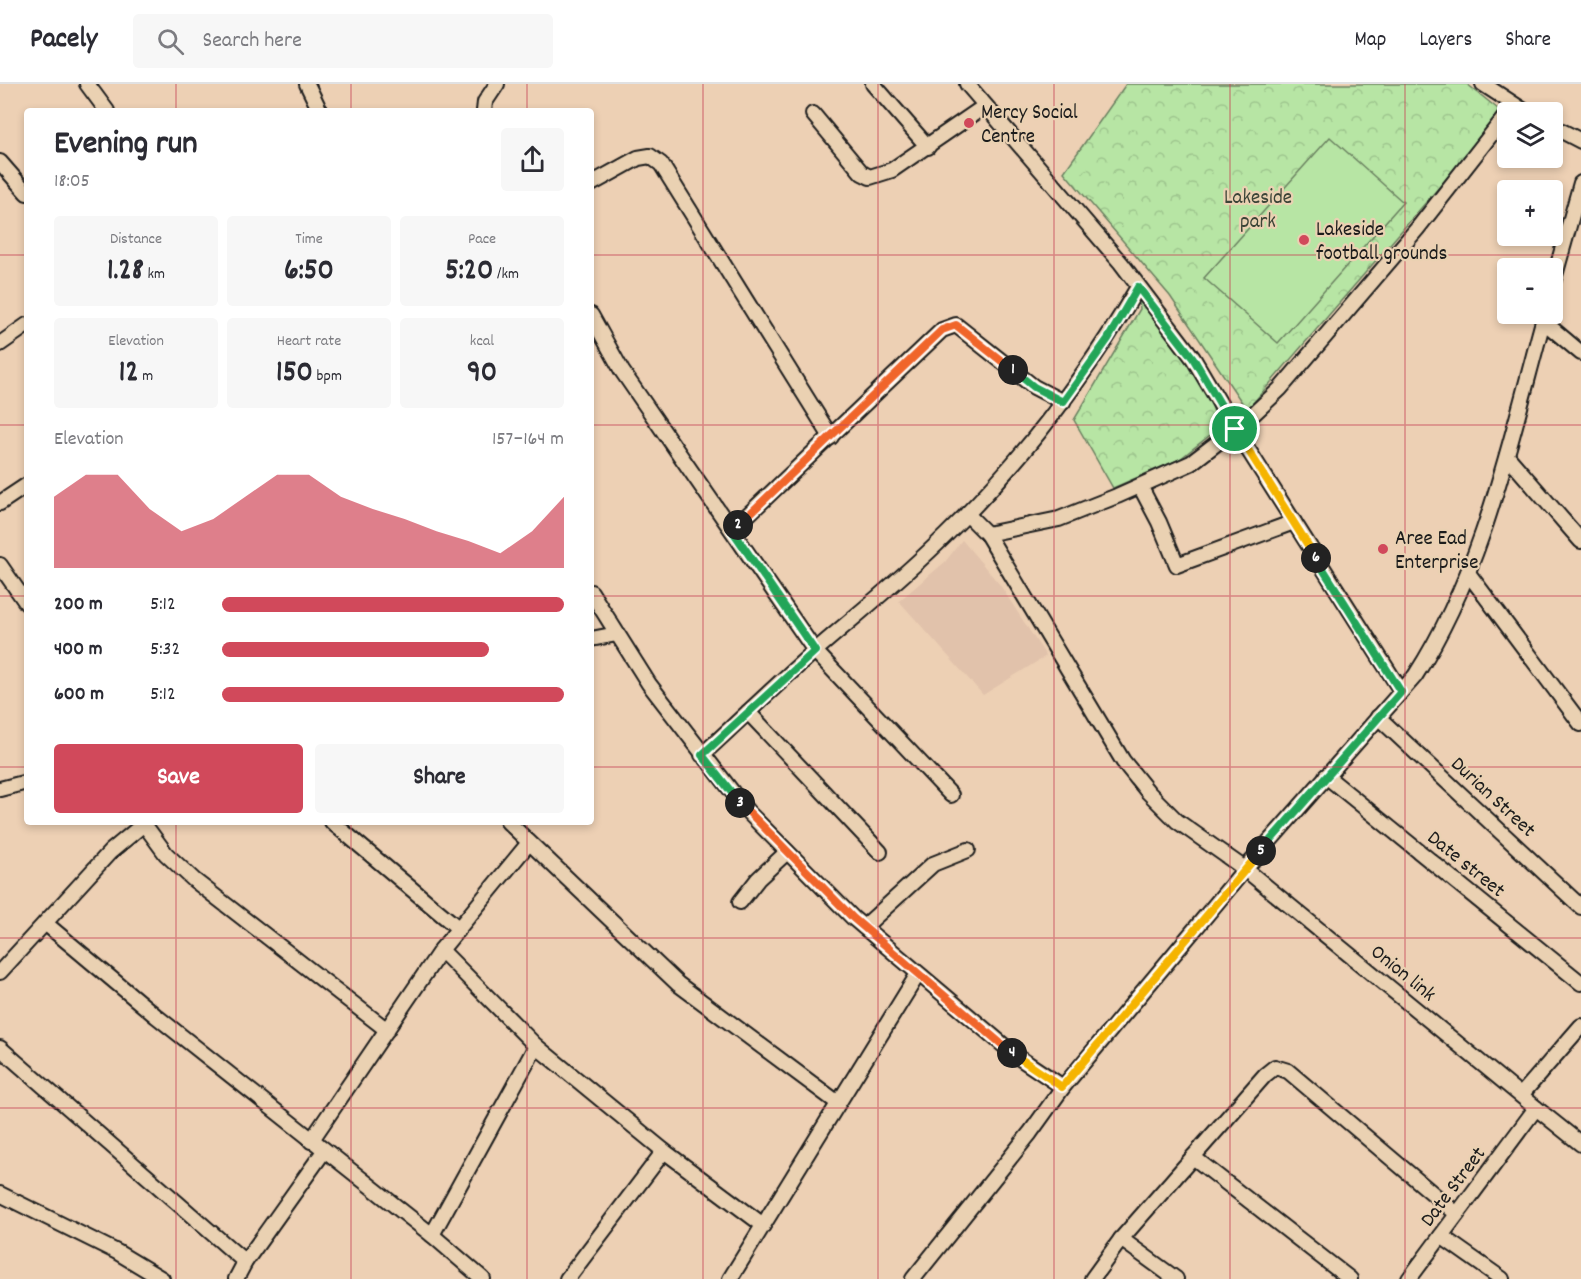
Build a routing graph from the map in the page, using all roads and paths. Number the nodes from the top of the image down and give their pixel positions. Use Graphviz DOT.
graph roads {
  1 [pos="87,84"];
  2 [pos="307,84"];
  3 [pos="497,84"];
  4 [pos="873,84"];
  5 [pos="967,84"];
  6 [pos="1483,84"];
  7 [pos="1504,102"];
  8 [pos="985,106"];
  9 [pos="105,108"];
  10 [pos="319,108"];
  11 [pos="484,108"];
  12 [pos="813,114"];
  13 [pos="1497,132"];
  14 [pos="1563,132"];
  15 [pos="1581,141"];
  16 [pos="928,147"];
  17 [pos="2,170"];
  18 [pos="594,182"];
  19 [pos="1581,183"];
  20 [pos="24,190"];
  21 [pos="1560,258"];
  22 [pos="1138,287"];
  23 [pos="594,320"];
  24 [pos="1542,324"];
  25 [pos="1551,324"];
  26 [pos="24,327"];
  27 [pos="0,344"];
  28 [pos="1581,353"];
  29 [pos="1063,402"];
  30 [pos="1235,429"];
  31 [pos="831,437"];
  32 [pos="1506,456"];
  33 [pos="24,486"];
  34 [pos="1140,486"];
  35 [pos="0,503"];
  36 [pos="967,514"];
  37 [pos="1294,522"];
  38 [pos="732,530"];
  39 [pos="987,534"];
  40 [pos="1581,541"];
  41 [pos="0,565"];
  42 [pos="1468,573"];
  43 [pos="594,597"];
  44 [pos="24,600"];
  45 [pos="617,634"];
  46 [pos="594,638"];
  47 [pos="815,651"];
  48 [pos="1401,692"];
  49 [pos="748,712"];
  50 [pos="1378,717"];
  51 [pos="1581,724"];
  52 [pos="702,755"];
  53 [pos="1326,776"];
  54 [pos="24,783"];
  55 [pos="0,789"];
  56 [pos="951,795"];
  57 [pos="143,825"];
  58 [pos="146,825"];
  59 [pos="336,825"];
  60 [pos="511,825"];
  61 [pos="528,844"];
  62 [pos="968,850"];
  63 [pos="787,852"];
  64 [pos="880,852"];
  65 [pos="1245,869"];
  66 [pos="740,902"];
  67 [pos="1581,907"];
  68 [pos="45,923"];
  69 [pos="864,927"];
  70 [pos="458,928"];
  71 [pos="441,950"];
  72 [pos="0,972"];
  73 [pos="918,974"];
  74 [pos="1581,983"];
  75 [pos="1581,1026"];
  76 [pos="387,1030"];
  77 [pos="536,1046"];
  78 [pos="0,1048"];
  79 [pos="1062,1087"];
  80 [pos="1521,1095"];
  81 [pos="838,1103"];
  82 [pos="1533,1114"];
  83 [pos="311,1141"];
  84 [pos="1581,1144"];
  85 [pos="324,1151"];
  86 [pos="664,1151"];
  87 [pos="1193,1157"];
  88 [pos="0,1194"];
  89 [pos="1457,1214"];
  90 [pos="763,1225"];
  91 [pos="432,1235"];
  92 [pos="1441,1236"];
  93 [pos="1121,1239"];
  94 [pos="245,1263"];
  95 [pos="915,1278"];
  96 [pos="162,1279"];
  97 [pos="237,1279"];
  98 [pos="483,1279"];
  99 [pos="567,1279"];
  100 [pos="730,1279"];
  101 [pos="1092,1279"];
  102 [pos="1176,1279"];
  103 [pos="1350,1279"];
  104 [pos="1409,1279"];
  105 [pos="1502,1279"];
  1 -- 9 [label="street"];
  2 -- 10 [label="street"];
  3 -- 11 [label="street"];
  4 -- 16 [label="street"];
  5 -- 8 [label="street"];
  6 -- 7 [label="street"];
  8 -- 16 [label="street"];
  8 -- 22 [label="street"];
  12 -- 16 [label="street"];
  13 -- 30 [label="street"];
  14 -- 15 [label="street"];
  17 -- 20 [label="street"];
  18 -- 31 [label="street"];
  19 -- 21 [label="street"];
  22 -- 29 [label="street"];
  22 -- 30 [label="street"];
  23 -- 38 [label="street"];
  24 -- 32 [label="street"];
  25 -- 28 [label="street"];
  26 -- 27 [label="street"];
  29 -- 31 [label="street"];
  29 -- 36 [label="street"];
  30 -- 34 [label="street"];
  30 -- 37 [label="street"];
  31 -- 38 [label="street"];
  32 -- 40 [label="street"];
  32 -- 42 [label="street"];
  33 -- 35 [label="street"];
  34 -- 37 [label="street"];
  34 -- 39 [label="street"];
  36 -- 39 [label="street, Onion link"];
  36 -- 47 [label="street"];
  37 -- 48 [label="street"];
  38 -- 47 [label="street"];
  39 -- 65 [label="street, Onion link"];
  41 -- 44 [label="street"];
  42 -- 48 [label="street"];
  42 -- 51 [label="street"];
  43 -- 45 [label="street"];
  45 -- 46 [label="street"];
  45 -- 52 [label="street"];
  47 -- 49 [label="street"];
  47 -- 56 [label="street"];
  48 -- 50 [label="street"];
  49 -- 52 [label="street"];
  49 -- 64 [label="street"];
  50 -- 53 [label="street"];
  50 -- 67 [label="street, Durian Street"];
  52 -- 63 [label="street"];
  53 -- 65 [label="street"];
  53 -- 74 [label="street, Date street"];
  54 -- 55 [label="street"];
  57 -- 68 [label="street"];
  58 -- 76 [label="street"];
  59 -- 70 [label="street"];
  60 -- 61 [label="street"];
  61 -- 70 [label="street"];
  61 -- 81 [label="street"];
  62 -- 69 [label="street"];
  63 -- 66 [label="street"];
  63 -- 69 [label="street"];
  65 -- 79 [label="street"];
  65 -- 80 [label="street, Onion link"];
  68 -- 72 [label="street"];
  68 -- 83 [label="street"];
  69 -- 73 [label="street"];
  70 -- 71 [label="street"];
  71 -- 76 [label="street"];
  71 -- 77 [label="street"];
  73 -- 79 [label="street"];
  73 -- 81 [label="street"];
  75 -- 80 [label="street"];
  76 -- 83 [label="street"];
  77 -- 86 [label="street"];
  77 -- 91 [label="street"];
  78 -- 94 [label="street"];
  79 -- 95 [label="street"];
  80 -- 82 [label="street, Onion link"];
  81 -- 90 [label="street"];
  82 -- 84 [label="street, Onion link"];
  82 -- 89 [label="street, Date Street"];
  83 -- 85 [label="street"];
  85 -- 91 [label="street"];
  85 -- 94 [label="street"];
  86 -- 90 [label="street"];
  86 -- 99 [label="street"];
  87 -- 89 [label="street"];
  87 -- 93 [label="street"];
  87 -- 103 [label="street"];
  88 -- 96 [label="street"];
  89 -- 92 [label="street, Date Street"];
  90 -- 100 [label="street"];
  91 -- 98 [label="street"];
  92 -- 104 [label="street, Date Street"];
  92 -- 105 [label="street"];
  93 -- 101 [label="street"];
  93 -- 102 [label="street"];
  94 -- 97 [label="street"];
}
